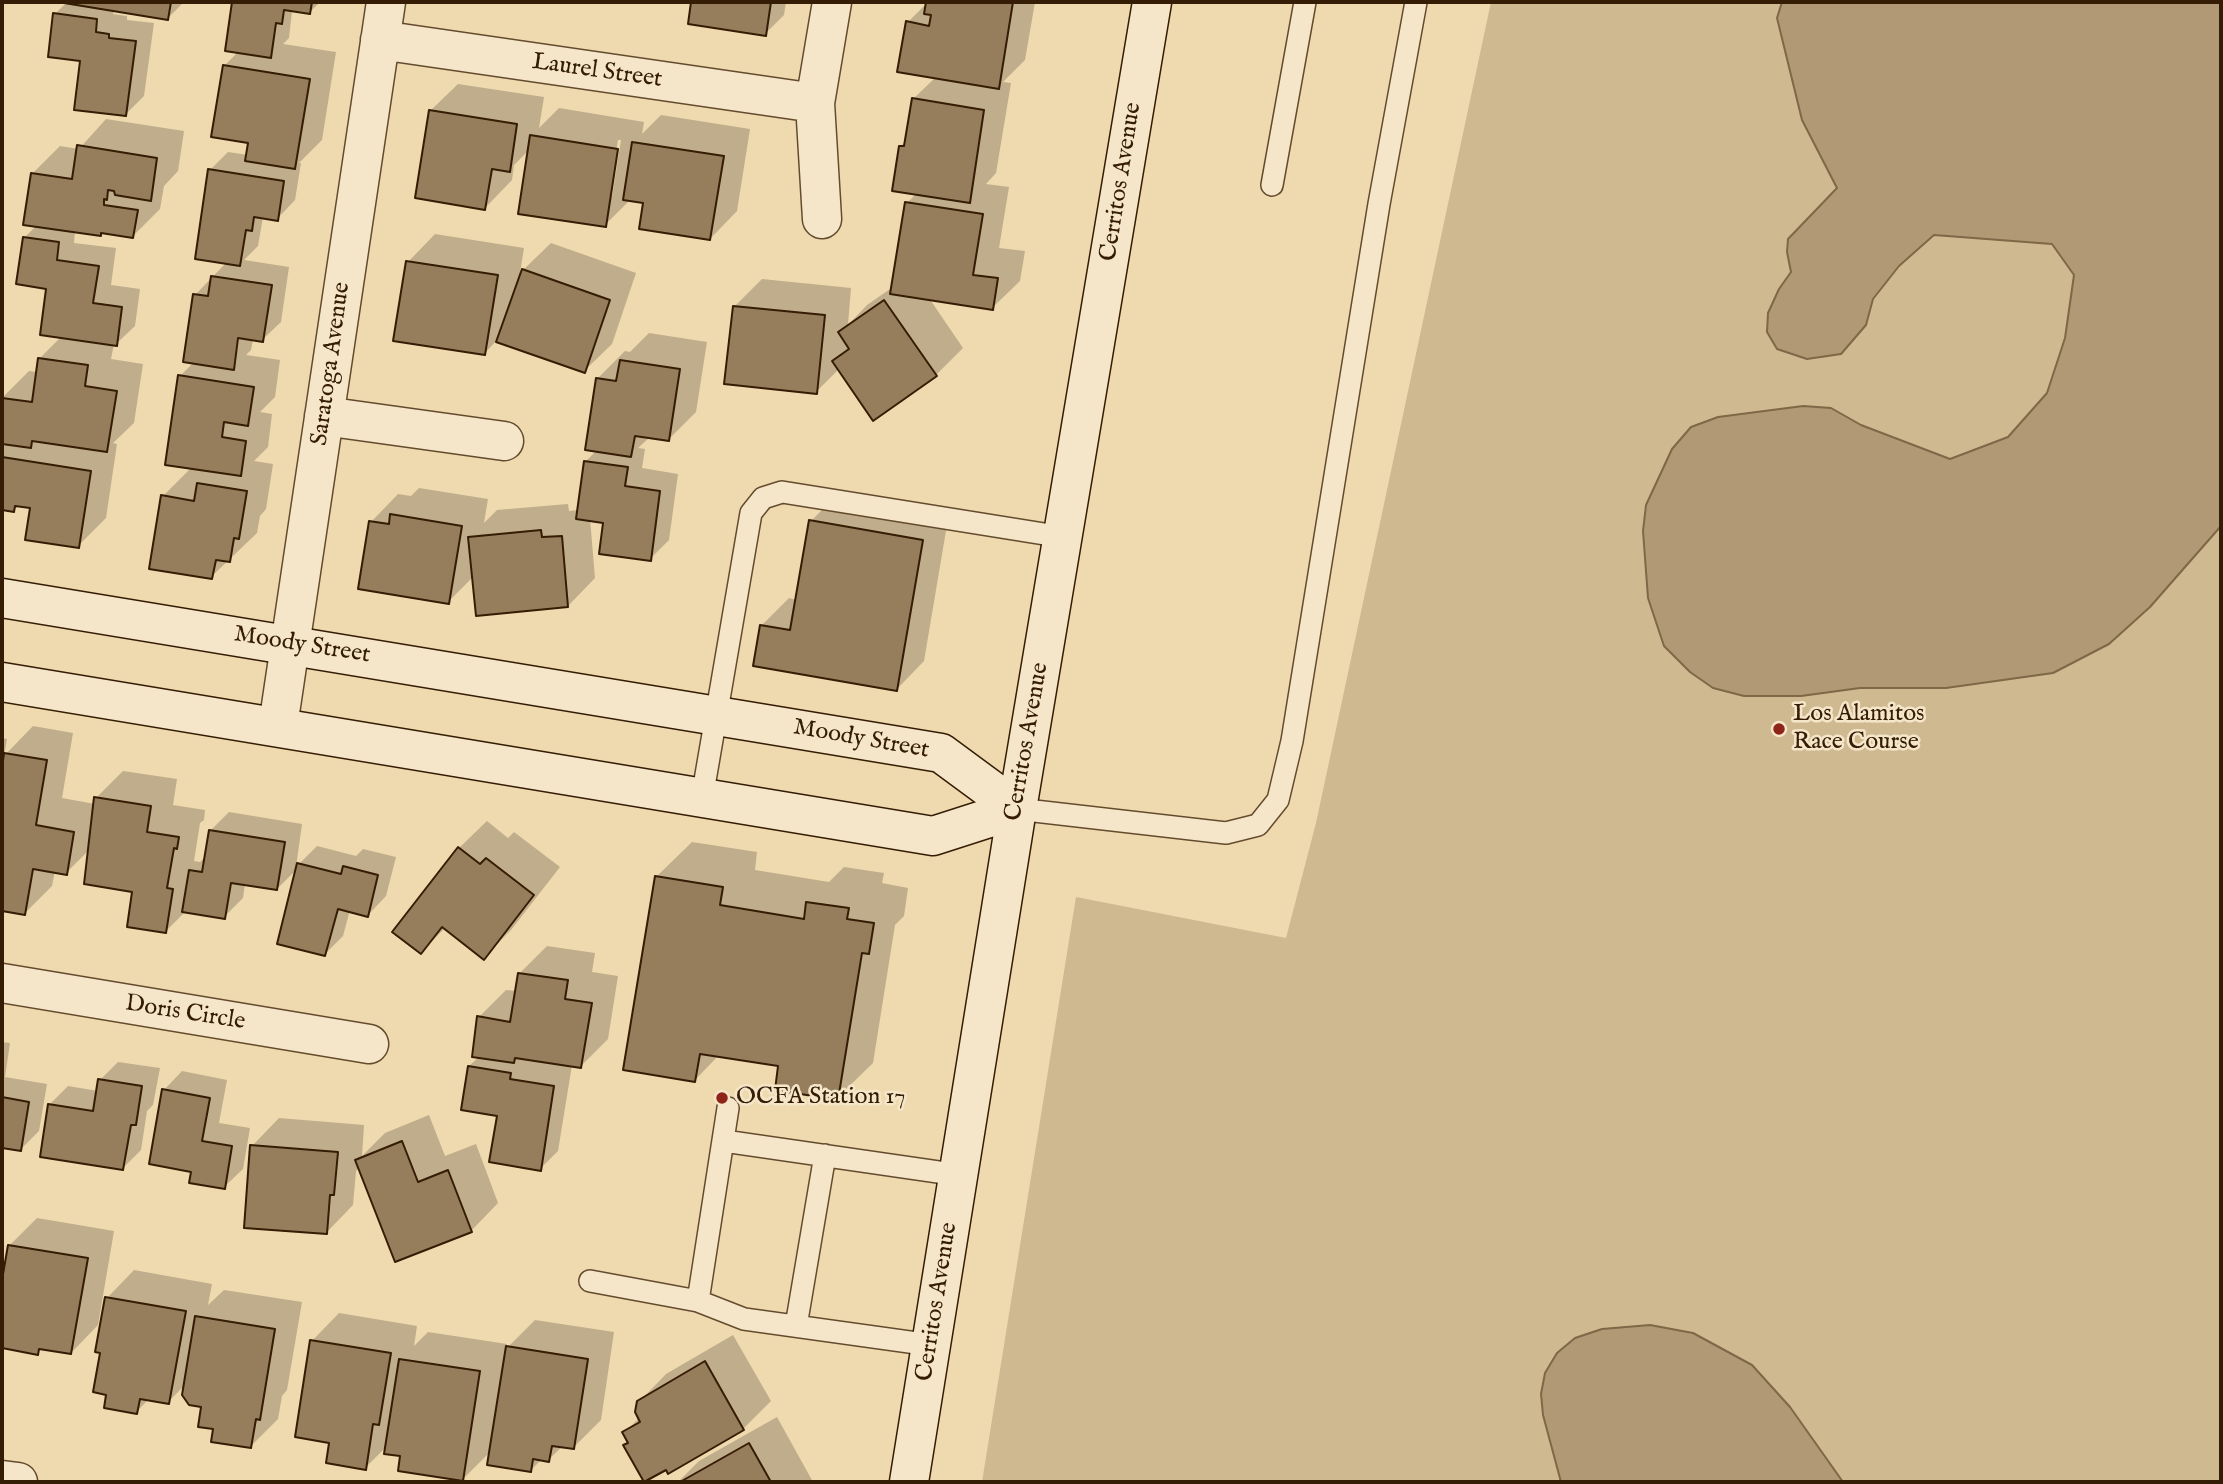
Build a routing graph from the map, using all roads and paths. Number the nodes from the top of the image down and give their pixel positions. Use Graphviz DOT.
graph roads {
  1 [pos="386,2"];
  2 [pos="832,2"];
  3 [pos="1152,2"];
  4 [pos="1305,2"];
  5 [pos="1416,2"];
  6 [pos="380,40"];
  7 [pos="815,103"];
  8 [pos="1272,186"];
  9 [pos="822,219"];
  10 [pos="324,416"];
  11 [pos="504,442"];
  12 [pos="1063,537"];
  13 [pos="2,598"];
  14 [pos="291,644"];
  15 [pos="2,682"];
  16 [pos="716,715"];
  17 [pos="278,726"];
  18 [pos="702,798"];
  19 [pos="1017,808"];
  20 [pos="2,983"];
  21 [pos="369,1044"];
  22 [pos="728,1108"];
  23 [pos="724,1141"];
  24 [pos="825,1155"];
  25 [pos="959,1175"];
  26 [pos="590,1281"];
  27 [pos="698,1301"];
  28 [pos="796,1326"];
  29 [pos="931,1345"];
  30 [pos="2,1480"];
  31 [pos="18,1482"];
  32 [pos="909,1482"];
  1 -- 6 [label="main road, Saratoga Avenue"];
  2 -- 7 [label="main road"];
  3 -- 12 [label="main road, Cerritos Avenue"];
  4 -- 8 [label="lane"];
  5 -- 19 [label="lane"];
  6 -- 7 [label="main road, Laurel Street"];
  6 -- 10 [label="main road, Saratoga Avenue"];
  7 -- 9 [label="main road"];
  10 -- 11 [label="main road"];
  10 -- 14 [label="main road, Saratoga Avenue"];
  12 -- 16 [label="lane"];
  12 -- 19 [label="main road, Cerritos Avenue"];
  13 -- 14 [label="main road, Moody Street"];
  14 -- 16 [label="main road, Moody Street"];
  14 -- 17 [label="main road, Saratoga Avenue"];
  15 -- 17 [label="main road"];
  16 -- 18 [label="lane"];
  16 -- 19 [label="main road, Moody Street"];
  17 -- 18 [label="main road"];
  18 -- 19 [label="main road"];
  19 -- 25 [label="main road, Cerritos Avenue"];
  20 -- 21 [label="main road, Doris Circle"];
  22 -- 23 [label="lane"];
  23 -- 24 [label="lane"];
  23 -- 27 [label="lane"];
  24 -- 25 [label="lane"];
  24 -- 28 [label="lane"];
  25 -- 29 [label="main road, Cerritos Avenue"];
  26 -- 27 [label="lane"];
  27 -- 28 [label="lane"];
  28 -- 29 [label="lane"];
  29 -- 32 [label="main road, Cerritos Avenue"];
  30 -- 31 [label="main road"];
}
